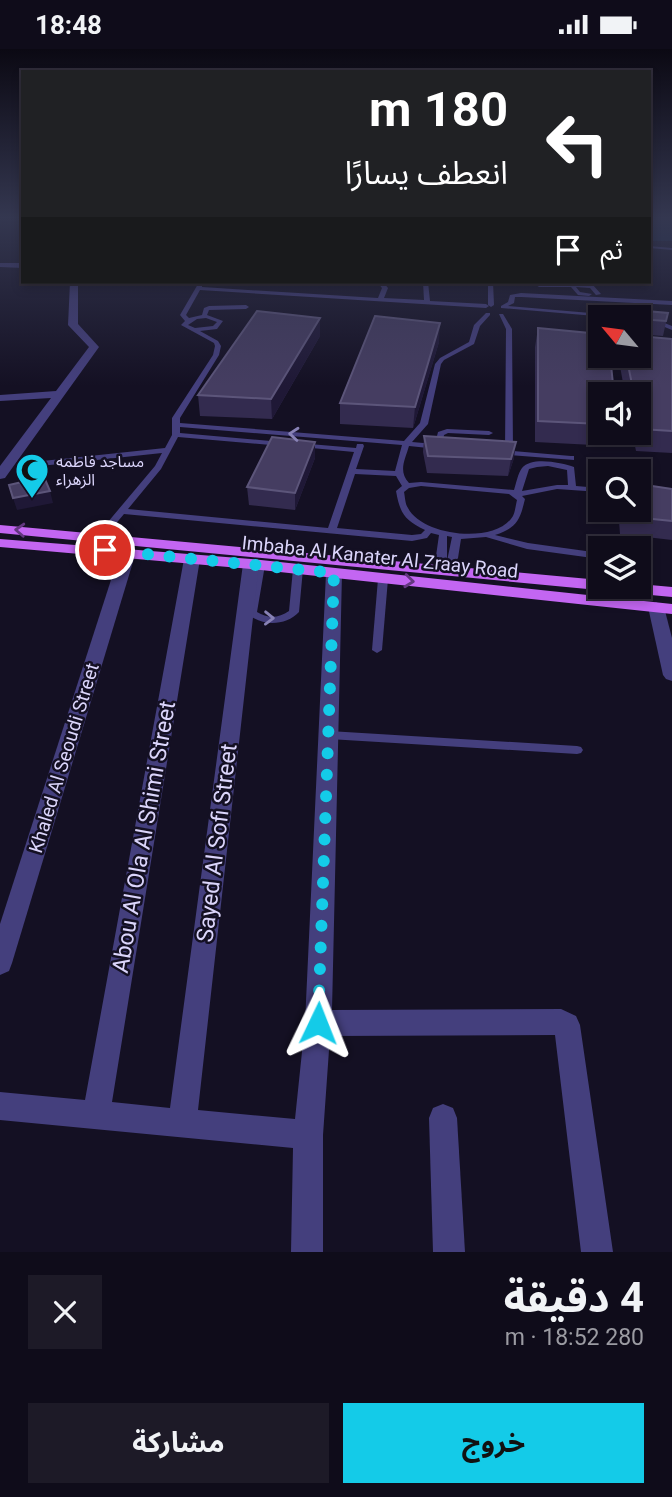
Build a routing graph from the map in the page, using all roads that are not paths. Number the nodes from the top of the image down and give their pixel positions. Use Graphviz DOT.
graph roads {
  1 [pos="74,284"];
  2 [pos="200,284"];
  3 [pos="382,284"];
  4 [pos="426,284"];
  5 [pos="490,284"];
  6 [pos="537,284"];
  7 [pos="198,288"];
  8 [pos="381,299"];
  9 [pos="645,300"];
  10 [pos="669,300"];
  11 [pos="426,301"];
  12 [pos="644,305"];
  13 [pos="488,309"];
  14 [pos="504,310"];
  15 [pos="588,314"];
  16 [pos="204,317"];
  17 [pos="213,318"];
  18 [pos="188,321"];
  19 [pos="651,321"];
  20 [pos="672,328"];
  21 [pos="195,330"];
  22 [pos="61,394"];
  23 [pos="0,398"];
  24 [pos="177,425"];
  25 [pos="489,433"];
  26 [pos="176,435"];
  27 [pos="362,440"];
  28 [pos="406,444"];
  29 [pos="438,447"];
  30 [pos="450,448"];
  31 [pos="168,450"];
  32 [pos="358,450"];
  33 [pos="486,451"];
  34 [pos="509,453"];
  35 [pos="571,458"];
  36 [pos="33,464"];
  37 [pos="351,471"];
  38 [pos="398,474"];
  39 [pos="0,475"];
  40 [pos="407,486"];
  41 [pos="572,488"];
  42 [pos="588,489"];
  43 [pos="517,495"];
  44 [pos="122,511"];
  45 [pos="0,529"];
  46 [pos="332,530"];
  47 [pos="429,530"];
  48 [pos="443,534"];
  49 [pos="487,535"];
  50 [pos="457,536"];
  51 [pos="100,537"];
  52 [pos="0,543"];
  53 [pos="128,552"];
  54 [pos="588,554"];
  55 [pos="192,559"];
  56 [pos="255,565"];
  57 [pos="298,569"];
  58 [pos="334,573"];
  59 [pos="444,578"];
  60 [pos="383,579"];
  61 [pos="588,584"];
  62 [pos="651,590"];
  63 [pos="672,592"];
  64 [pos="664,608"];
  65 [pos="377,650"];
  66 [pos="672,675"];
  67 [pos="328,735"];
  68 [pos="576,750"];
  69 [pos="0,963"];
  70 [pos="318,1023"];
  71 [pos="0,1106"];
  72 [pos="96,1115"];
  73 [pos="443,1118"];
  74 [pos="182,1122"];
  75 [pos="308,1135"];
  76 [pos="307,1252"];
  77 [pos="449,1252"];
  78 [pos="597,1252"];
  1 -- 22 [label="street"];
  2 -- 7 [label="lane"];
  3 -- 8 [label="lane"];
  4 -- 11 [label="lane"];
  5 -- 13 [label="lane"];
  6 -- 9 [label="lane"];
  7 -- 8 [label="lane"];
  7 -- 18 [label="lane"];
  8 -- 11 [label="lane"];
  9 -- 10 [label="lane"];
  9 -- 12 [label="lane"];
  9 -- 14 [label="lane"];
  11 -- 13 [label="lane"];
  13 -- 14 [label="lane"];
  13 -- 28 [label="lane"];
  14 -- 15 [label="lane"];
  14 -- 34 [label="lane"];
  16 -- 17 [label="lane"];
  16 -- 17 [label="lane"];
  16 -- 18 [label="lane"];
  17 -- 21 [label="lane"];
  18 -- 21 [label="lane"];
  19 -- 20 [label="lane"];
  21 -- 24 [label="lane"];
  22 -- 23 [label="street"];
  22 -- 39 [label="street"];
  24 -- 26 [label="lane"];
  27 -- 24 [label="lane, one-way"];
  25 -- 29 [label="lane"];
  26 -- 31 [label="lane"];
  26 -- 32 [label="lane"];
  27 -- 28 [label="lane"];
  27 -- 32 [label="lane"];
  28 -- 29 [label="lane"];
  28 -- 38 [label="lane"];
  29 -- 30 [label="lane"];
  31 -- 36 [label="lane"];
  31 -- 44 [label="lane"];
  32 -- 37 [label="lane"];
  33 -- 34 [label="lane"];
  34 -- 35 [label="lane"];
  37 -- 38 [label="lane"];
  37 -- 46 [label="lane"];
  38 -- 40 [label="lane"];
  40 -- 43 [label="lane"];
  40 -- 47 [label="lane"];
  41 -- 42 [label="lane"];
  41 -- 43 [label="lane"];
  41 -- 43 [label="lane"];
  43 -- 49 [label="lane"];
  44 -- 46 [label="lane"];
  44 -- 51 [label="lane"];
  51 -- 45 [label="main road, Imbaba Al Kanater Al Zraay Road, one-way"];
  46 -- 47 [label="lane"];
  47 -- 48 [label="lane"];
  48 -- 50 [label="lane"];
  48 -- 59 [label="lane"];
  49 -- 50 [label="lane"];
  49 -- 54 [label="lane"];
  50 -- 59 [label="lane"];
  51 -- 59 [label="main road, Imbaba Al Kanater Al Zraay Road"];
  52 -- 53 [label="main road, Imbaba Al Kanater Al Zraay Road"];
  53 -- 55 [label="main road, Imbaba Al Kanater Al Zraay Road"];
  53 -- 69 [label="street, Khaled Al Seoudi Street"];
  55 -- 56 [label="main road, Imbaba Al Kanater Al Zraay Road"];
  55 -- 72 [label="street, Abou Al Ola Al Shimi Street"];
  56 -- 57 [label="main road, Imbaba Al Kanater Al Zraay Road"];
  56 -- 57 [label="lane, one-way"];
  56 -- 74 [label="street, Sayed Al Sofi Street"];
  57 -- 58 [label="main road, Imbaba Al Kanater Al Zraay Road"];
  58 -- 60 [label="main road, Imbaba Al Kanater Al Zraay Road"];
  58 -- 67 [label="street"];
  60 -- 59 [label="main road, Imbaba Al Kanater Al Zraay Road, one-way"];
  59 -- 61 [label="main road, Imbaba Al Kanater Al Zraay Road"];
  59 -- 64 [label="main road, Imbaba Al Kanater Al Zraay Road"];
  60 -- 65 [label="lane"];
  62 -- 63 [label="main road"];
  64 -- 66 [label="street"];
  67 -- 68 [label="lane"];
  67 -- 70 [label="street"];
  70 -- 75 [label="street"];
  70 -- 78 [label="street"];
  71 -- 72 [label="street"];
  72 -- 74 [label="street"];
  73 -- 77 [label="street"];
  74 -- 75 [label="street"];
  75 -- 76 [label="street"];
}
